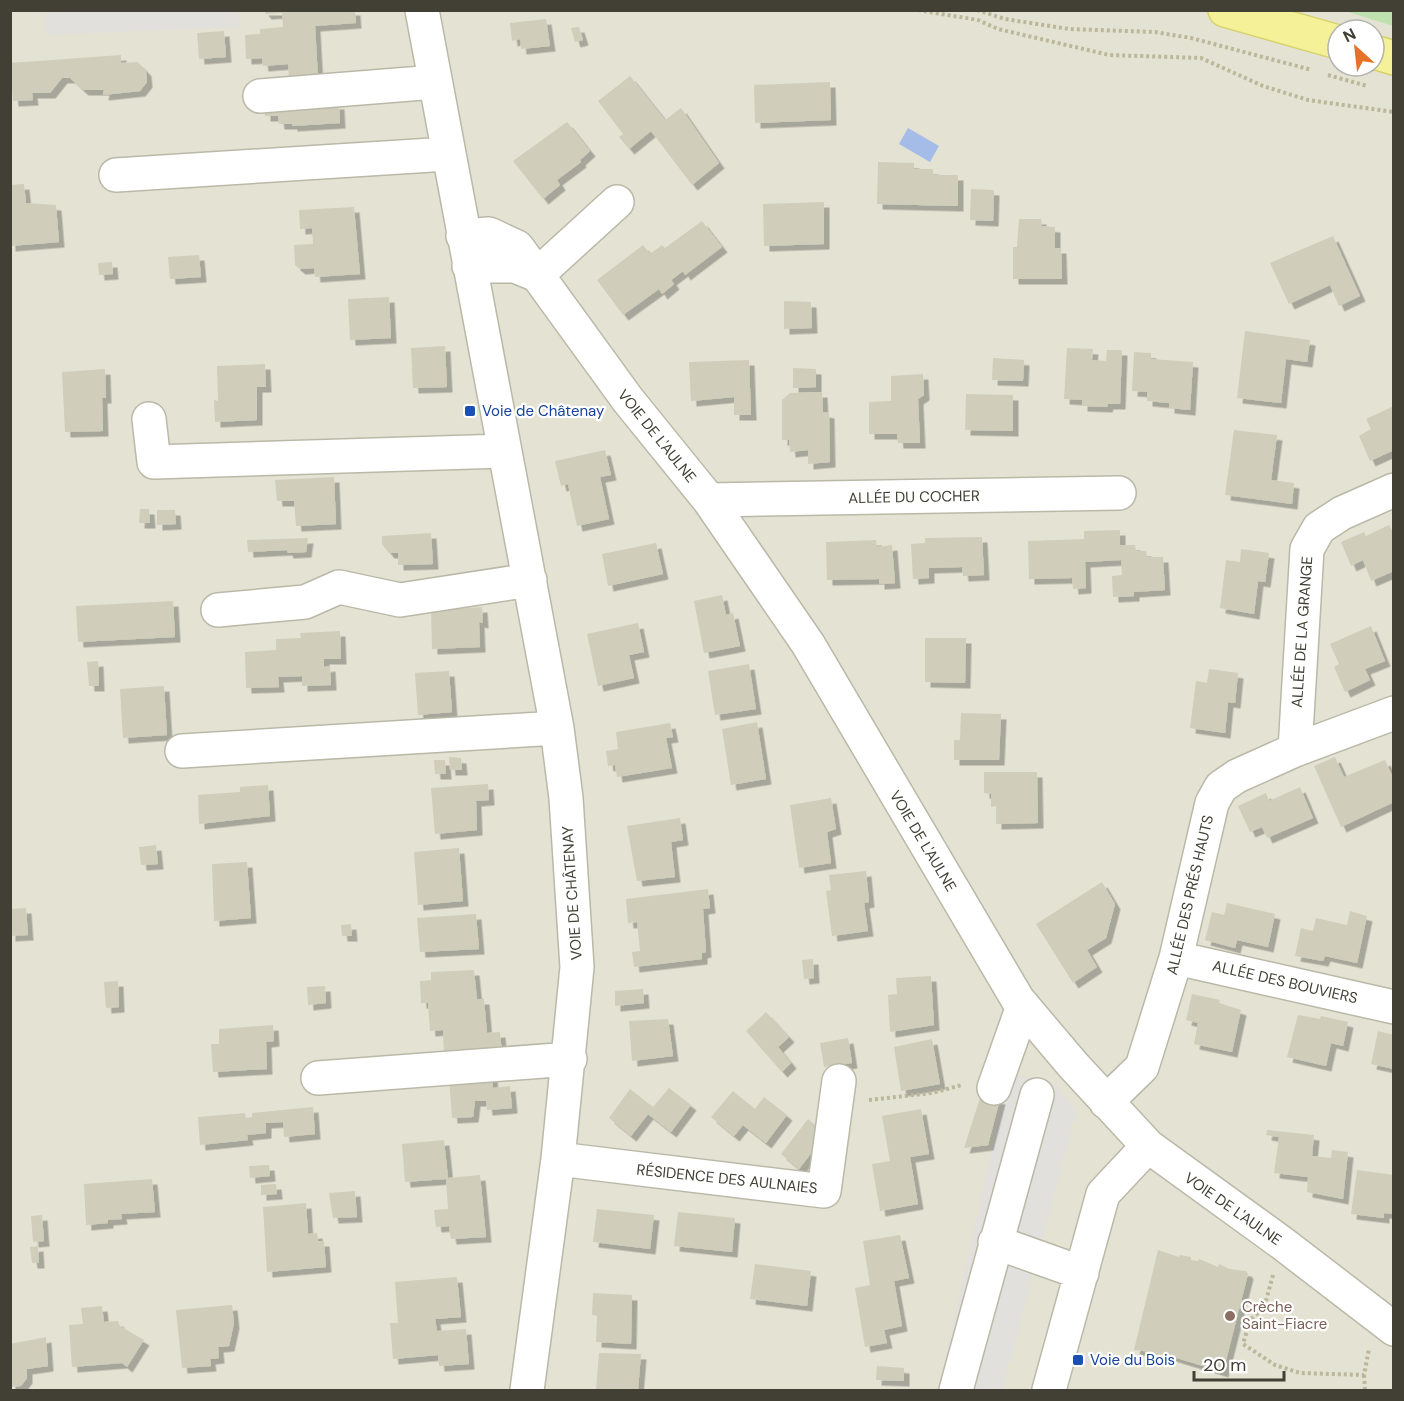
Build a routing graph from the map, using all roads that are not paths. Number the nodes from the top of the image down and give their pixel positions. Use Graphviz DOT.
graph roads {
  1 [pos="422,10"];
  2 [pos="1225,10"];
  3 [pos="1326,39"];
  4 [pos="435,82"];
  5 [pos="260,96"];
  6 [pos="448,154"];
  7 [pos="116,175"];
  8 [pos="617,202"];
  9 [pos="466,251"];
  10 [pos="537,275"];
  11 [pos="149,418"];
  12 [pos="504,451"];
  13 [pos="1394,490"];
  14 [pos="1119,493"];
  15 [pos="709,500"];
  16 [pos="530,580"];
  17 [pos="218,610"];
  18 [pos="1394,713"];
  19 [pos="557,728"];
  20 [pos="1295,750"];
  21 [pos="182,751"];
  22 [pos="1176,958"];
  23 [pos="1023,1006"];
  24 [pos="1394,1006"];
  25 [pos="570,1059"];
  26 [pos="318,1078"];
  27 [pos="983,1086"];
  28 [pos="837,1092"];
  29 [pos="1037,1095"];
  30 [pos="1106,1102"];
  31 [pos="1148,1146"];
  32 [pos="558,1159"];
  33 [pos="995,1242"];
  34 [pos="1082,1272"];
  35 [pos="1388,1325"];
  36 [pos="527,1390"];
  37 [pos="956,1390"];
  38 [pos="1049,1390"];
  1 -- 4 [label="street, VOIE DE CHÂTENAY"];
  2 -- 3 [label="main road"];
  4 -- 5 [label="street"];
  4 -- 6 [label="street, VOIE DE CHÂTENAY"];
  6 -- 7 [label="street"];
  6 -- 9 [label="street, VOIE DE CHÂTENAY"];
  8 -- 10 [label="street"];
  9 -- 10 [label="street, VOIE DE L'AULNE"];
  9 -- 12 [label="street, VOIE DE CHÂTENAY"];
  10 -- 15 [label="street, VOIE DE L'AULNE"];
  11 -- 12 [label="street"];
  12 -- 16 [label="street, VOIE DE CHÂTENAY"];
  13 -- 20 [label="street, ALLÉE DE LA GRANGE"];
  14 -- 15 [label="street, ALLÉE DU COCHER"];
  15 -- 23 [label="street, VOIE DE L'AULNE"];
  16 -- 17 [label="street"];
  16 -- 19 [label="street, VOIE DE CHÂTENAY"];
  18 -- 20 [label="street, ALLÉE DES PRÉS HAUTS"];
  19 -- 21 [label="street"];
  19 -- 25 [label="street, VOIE DE CHÂTENAY"];
  20 -- 22 [label="street, ALLÉE DES PRÉS HAUTS"];
  22 -- 24 [label="street, ALLÉE DES BOUVIERS"];
  22 -- 30 [label="street, ALLÉE DES PRÉS HAUTS"];
  23 -- 27 [label="street"];
  23 -- 30 [label="street, VOIE DE L'AULNE"];
  25 -- 26 [label="street"];
  25 -- 32 [label="street, VOIE DE CHÂTENAY"];
  28 -- 32 [label="street, RÉSIDENCE DES AULNAIES"];
  29 -- 33 [label="street"];
  30 -- 31 [label="street, VOIE DE L'AULNE"];
  31 -- 34 [label="street"];
  31 -- 35 [label="street, VOIE DE L'AULNE"];
  32 -- 36 [label="street, VOIE DE CHÂTENAY"];
  33 -- 34 [label="street"];
  33 -- 37 [label="street"];
  34 -- 38 [label="street"];
}
